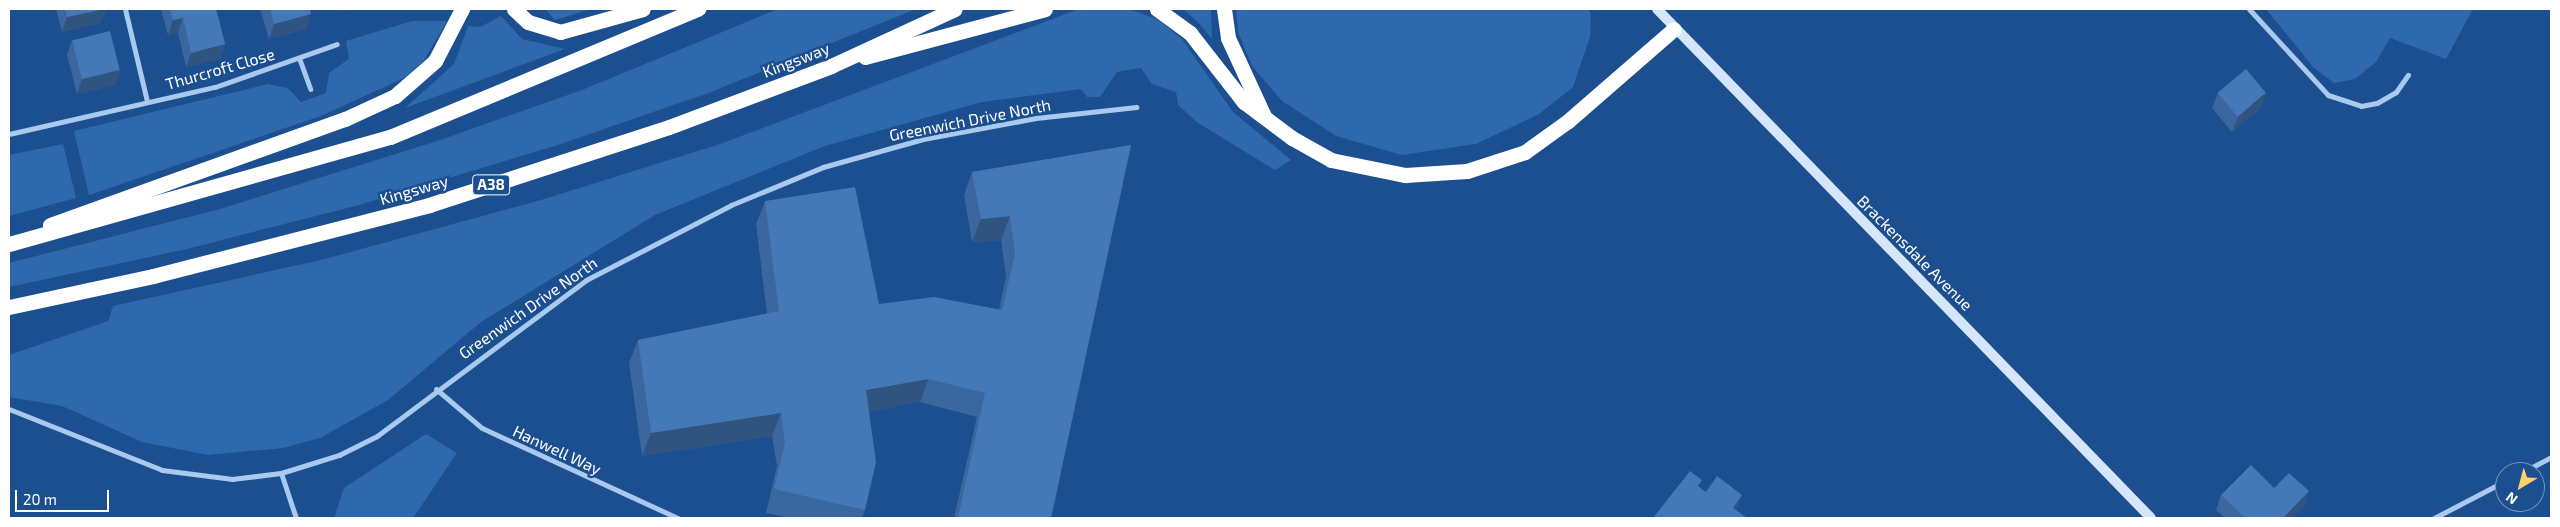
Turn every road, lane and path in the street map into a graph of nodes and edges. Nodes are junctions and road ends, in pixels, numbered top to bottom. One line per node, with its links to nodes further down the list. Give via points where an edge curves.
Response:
1 (125, 9): 18 (street, Thurcroft Close)
2 (462, 9): 22 (highway, via 436,61 395,96 346,119)
3 (514, 9): 4 (highway, via 528,22 560,32)
4 (643, 9)
5 (698, 9): 22 (highway, via 390,137)
6 (955, 9): 15 (highway, Kingsway / A38)
7 (1045, 9): 15 (highway)
8 (1157, 9): 20 (highway, via 1190,33 1229,86)
9 (1224, 9): 20 (highway, via 1228,38)
10 (1656, 9): 12 (street, Brackensdale Avenue)
11 (2249, 9): 16 (street, via 2328,95 2362,106 2377,103 2396,92)
12 (1674, 29): 20 (highway, via 1546,138 1498,163 1467,171 1405,175 1364,170 1310,150); 30 (street, Brackensdale Avenue)
13 (337, 44): 14 (street, Thurcroft Close)
14 (299, 58): 17 (street, Thurcroft Close); 18 (street, Thurcroft Close, via 215,86)
15 (831, 66): 23 (highway, Kingsway / A38, via 669,127 429,205 153,276)
16 (2408, 76)
17 (310, 89)
18 (147, 101): 21 (street, Thurcroft Close)
19 (1136, 108): 24 (street, Greenwich Drive North, via 1036,118 922,139 823,167 730,205 586,280)
20 (1264, 116)
21 (9, 134)
22 (9, 243)
23 (9, 307)
24 (436, 389): 26 (street, Greenwich Drive North, via 360,445); 29 (street, Hanwell Way, via 482,428)
25 (9, 410): 26 (street, Greenwich Drive North, via 162,470 232,478)
26 (281, 473): 28 (street)
27 (2495, 486): 31 (street)
28 (296, 518)
29 (678, 518)
30 (2151, 518)
31 (2434, 518)

